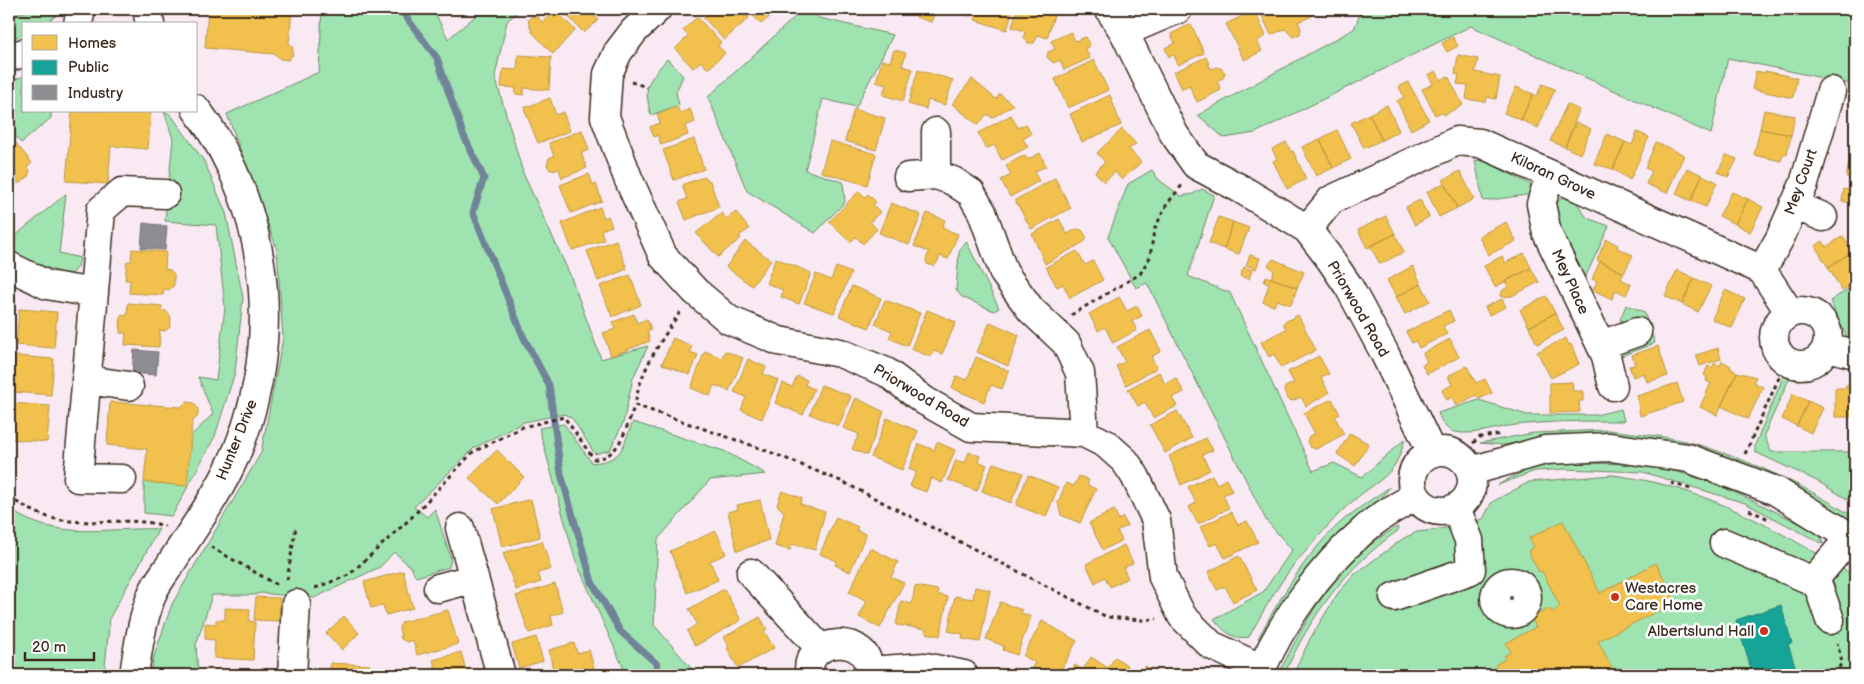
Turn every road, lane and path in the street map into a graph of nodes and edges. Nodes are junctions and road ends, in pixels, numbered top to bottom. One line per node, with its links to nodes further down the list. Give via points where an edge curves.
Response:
1 (81, 9): 8 (street)
2 (147, 9): 9 (street)
3 (657, 9): 26 (street, Priorwood Road, via 618,52 608,74 606,117 628,178 663,256)
4 (799, 9): 7 (path)
5 (1109, 9): 10 (street, Priorwood Road)
6 (1178, 9): 10 (street)
7 (804, 15)
8 (78, 22)
9 (150, 22)
10 (1124, 32): 16 (street, Priorwood Road, via 1174,134)
11 (22, 54): 12 (street)
12 (9, 57)
13 (1831, 91): 21 (street, Mey Court, via 1804,184)
14 (198, 112): 53 (street, Hunter Drive, via 242,188 260,254 264,325 262,366 251,413 228,472)
15 (936, 132): 17 (street)
16 (1196, 165): 23 (street, Priorwood Road); 29 (path, via 1154,230 1150,257 1140,274)
17 (936, 175): 19 (street); 29 (street, via 971,193 982,212 1004,273 1030,310)
18 (1550, 175): 23 (street, Kiloran Grove, via 1480,143 1457,141 1331,200); 25 (street, Kiloran Grove); 31 (street, Mey Place, via 1541,204 1547,233)
19 (908, 177)
20 (165, 194): 27 (street, via 122,192 101,210)
21 (1794, 205): 22 (street); 25 (street, Mey Court)
22 (1823, 217)
23 (1307, 230): 40 (street, Priorwood Road, via 1349,287)
24 (9, 266): 27 (street, via 47,285)
25 (1762, 270): 28 (street)
26 (694, 291): 38 (path, via 658,345 637,386); 39 (street, Priorwood Road, via 738,324 779,341 840,353 886,372 925,401 971,427)
27 (94, 292): 35 (street)
28 (1790, 313): 32 (street, via 1808,311 1823,321); 34 (street, via 1776,325 1774,334 1777,351)
29 (1050, 328): 39 (street, via 1066,343 1080,373)
30 (1637, 332): 31 (street)
31 (1601, 345): 37 (street, Mey Place)
32 (1827, 347): 33 (street); 34 (street, via 1816,361 1808,364)
33 (1855, 354)
34 (1788, 361): 41 (path)
35 (86, 380): 36 (street); 43 (street, via 78,478)
36 (129, 386)
37 (1613, 386)
38 (635, 405): 62 (path, via 620,442 604,458 594,458 564,417 523,427 473,452 412,517 349,575); 64 (path, via 765,450 843,482 1107,617 1141,620)
39 (1084, 433): 64 (street, Priorwood Road, via 1106,444 1125,461 1135,476 1156,520 1163,576)
40 (1432, 453): 42 (street, via 1450,452 1459,456); 46 (street, via 1419,462 1413,476)
41 (1744, 457)
42 (1471, 471): 48 (street, via 1468,496); 54 (street, via 1545,450 1610,447 1688,458 1776,491)
43 (122, 479)
44 (1667, 482): 45 (path)
45 (1700, 491)
46 (1416, 496): 48 (street, via 1429,508 1438,511); 67 (street, via 1364,529 1319,577 1288,621)
47 (9, 498): 53 (path, via 48,517 151,522)
48 (1456, 508): 56 (street, via 1469,540)
49 (1743, 508): 50 (path)
50 (1780, 524)
51 (296, 526): 53 (path, via 286,587 275,586)
52 (460, 528): 58 (street)
53 (189, 533): 69 (street, Hunter Drive, via 153,593 139,634)
54 (1853, 538): 59 (street)
55 (1724, 543): 59 (street)
56 (1471, 570): 61 (street, via 1484,585); 63 (street)
57 (751, 573): 66 (street)
58 (472, 579): 60 (street); 71 (street)
59 (1813, 581): 65 (street, via 1819,588)
60 (438, 588)
61 (1497, 591)
62 (304, 596): 70 (street)
63 (1394, 597)
64 (1182, 616): 67 (street, Priorwood Road, via 1211,645)
65 (1830, 620): 74 (path, via 1842,662)
66 (821, 649): 68 (street, via 841,643 856,648 863,655); 72 (street, via 811,661)
67 (1261, 672)
68 (869, 673): 73 (street, via 925,667)
69 (134, 675)
70 (292, 675)
71 (501, 675)
72 (810, 675)
73 (964, 675)
74 (1835, 675)

